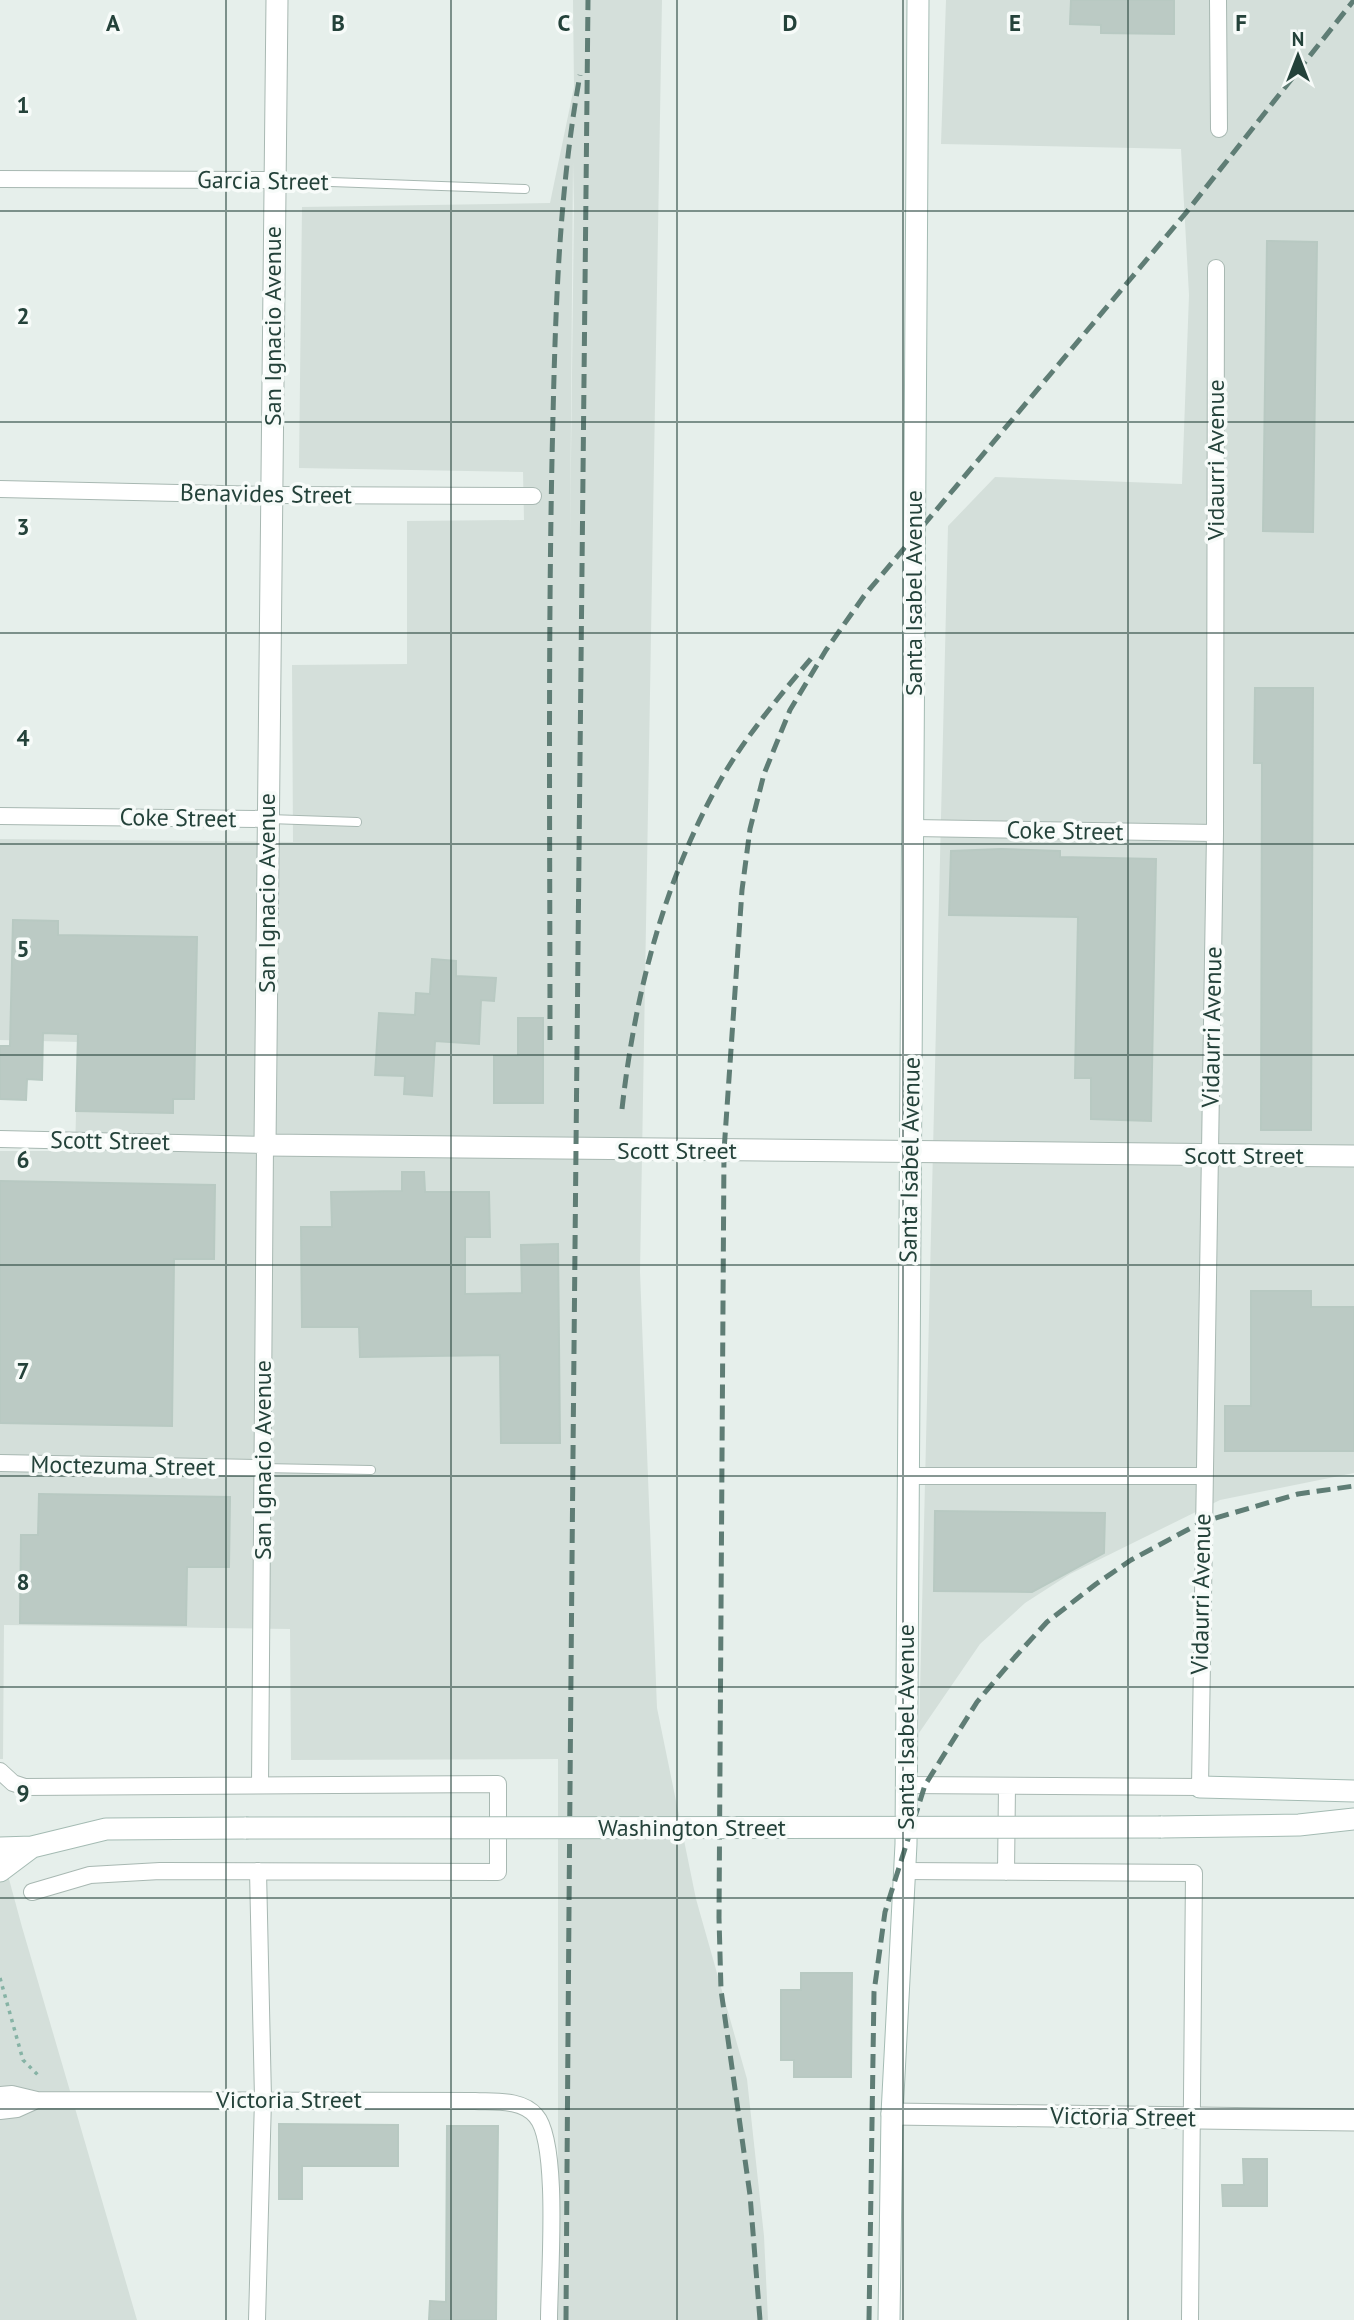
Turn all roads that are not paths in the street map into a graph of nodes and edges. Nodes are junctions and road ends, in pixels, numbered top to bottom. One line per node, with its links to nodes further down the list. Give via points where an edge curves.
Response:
1 (277, 0): 6 (main road, San Ignacio Avenue)
2 (918, 0): 15 (main road, Santa Isabel Avenue)
3 (1218, 0): 4 (street)
4 (1219, 129)
5 (0, 178): 6 (street, Garcia Street)
6 (274, 180): 7 (lane, Garcia Street); 10 (main road, San Ignacio Avenue)
7 (525, 189)
8 (1216, 268): 16 (street, Vidaurri Avenue)
9 (0, 489): 10 (street, Benavides Street)
10 (272, 495): 11 (street, Benavides Street); 13 (main road, San Ignacio Avenue)
11 (533, 496)
12 (0, 816): 13 (street, Coke Street)
13 (267, 819): 14 (lane, Coke Street); 18 (main road, San Ignacio Avenue)
14 (357, 822)
15 (915, 828): 16 (street, Coke Street); 19 (main road, Santa Isabel Avenue)
16 (1215, 833): 20 (street, Vidaurri Avenue)
17 (0, 1139): 18 (street, Scott Street)
18 (265, 1145): 19 (main road, Scott Street); 23 (street, San Ignacio Avenue)
19 (909, 1153): 20 (main road, Scott Street); 25 (main road, Santa Isabel Avenue)
20 (1210, 1156): 21 (main road, Scott Street); 26 (street, Vidaurri Avenue)
21 (1354, 1156)
22 (0, 1463): 23 (street, Moctezuma Street)
23 (262, 1468): 24 (lane, Moctezuma Street); 28 (street, San Ignacio Avenue)
24 (371, 1470)
25 (908, 1476): 26 (street); 29 (main road, Santa Isabel Avenue)
26 (1202, 1476): 31 (street, Vidaurri Avenue)
27 (0, 1771): 28 (street, via 25,1787)
28 (260, 1785): 37 (street, via 498,1784 498,1872)
29 (905, 1785): 30 (street); 38 (main road, Santa Isabel Avenue)
30 (1007, 1786): 31 (street); 39 (street)
31 (1200, 1787): 32 (main road)
32 (1354, 1791)
33 (1354, 1819): 34 (main road, Washington Street, bridge, via 1299,1825 1161,1827 106,1829)
34 (32, 1847): 35 (main road); 36 (main road)
35 (0, 1848)
36 (0, 1871)
37 (258, 1871): 40 (street, via 90,1875); 42 (street)
38 (904, 1871): 39 (street); 45 (main road, Santa Isabel Avenue)
39 (1006, 1872): 46 (street, via 1194,1873)
40 (32, 1892)
41 (0, 2095): 43 (street, Victoria Street)
42 (263, 2099): 43 (street, Victoria Street); 48 (street); 49 (street, Victoria Street, via 475,2101 519,2104 537,2116 550,2154)
43 (37, 2100): 44 (street, Victoria Street)
44 (0, 2111)
45 (892, 2114): 46 (main road, Victoria Street); 50 (main road, Santa Isabel Avenue)
46 (1191, 2117): 47 (main road, Victoria Street); 51 (street)
47 (1354, 2120)
48 (257, 2320)
49 (549, 2320)
50 (889, 2320)
51 (1190, 2320)

